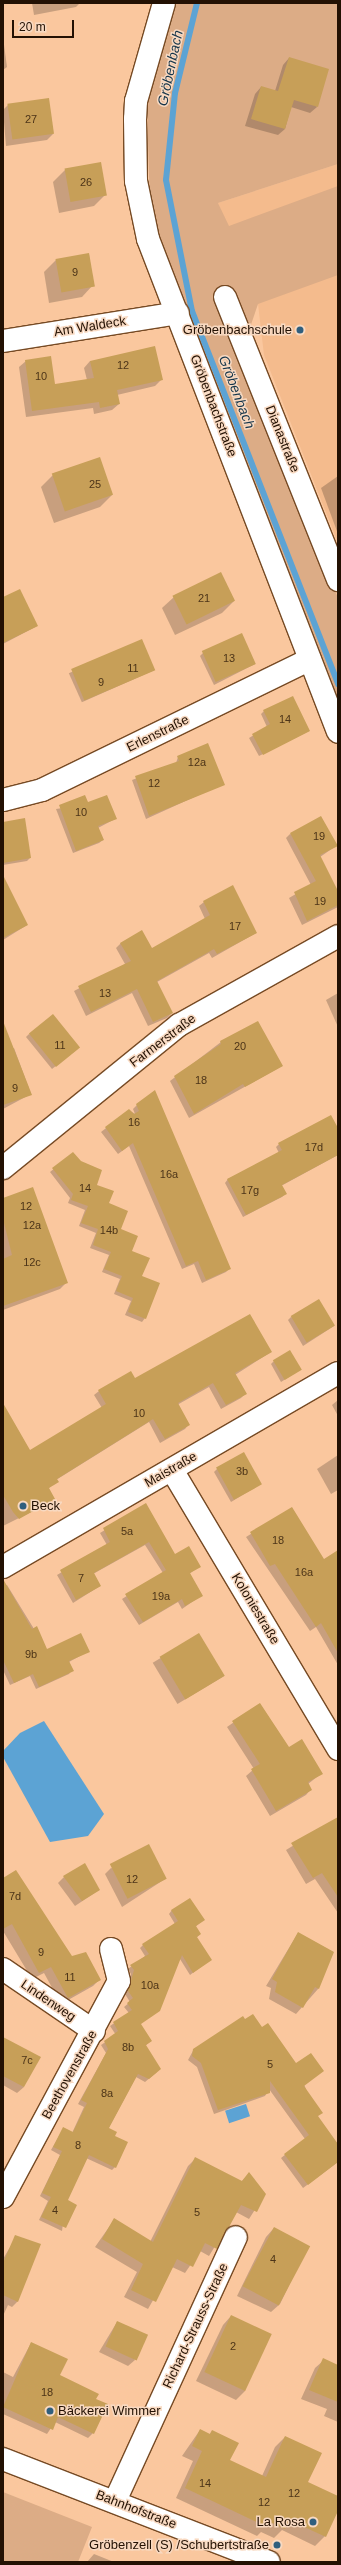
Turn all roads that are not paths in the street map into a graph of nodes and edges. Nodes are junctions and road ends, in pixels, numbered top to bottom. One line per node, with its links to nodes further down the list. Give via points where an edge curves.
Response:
1 (164, 3): 3 (street, Gröbenbachstraße, via 136,101 136,181 148,239)
2 (226, 297): 5 (street, Dianastraße)
3 (178, 312): 4 (street, Am Waldeck); 6 (street, Gröbenbachstraße)
4 (3, 341)
5 (338, 580)
6 (310, 659): 7 (street, Gröbenbachstraße); 8 (street, Erlenstraße, via 42,790)
7 (338, 732)
8 (3, 800)
9 (338, 936): 10 (street, Farmerstraße, via 179,1025)
10 (3, 1168)
11 (338, 1373): 12 (street, Maistraße)
12 (172, 1470): 13 (street, Maistraße); 14 (street, Koloniestraße)
13 (3, 1567)
14 (338, 1749)
15 (110, 1949): 17 (street, Beethovenstraße, via 119,1981)
16 (3, 1969): 17 (street, Lindenweg)
17 (94, 2031): 18 (street, Beethovenstraße)
18 (3, 2197)
19 (236, 2237): 21 (street, Richard-Strauss-Straße)
20 (3, 2459): 21 (street, Bahnhofstraße)
21 (115, 2501): 22 (street, Bahnhofstraße)
22 (269, 2562)

